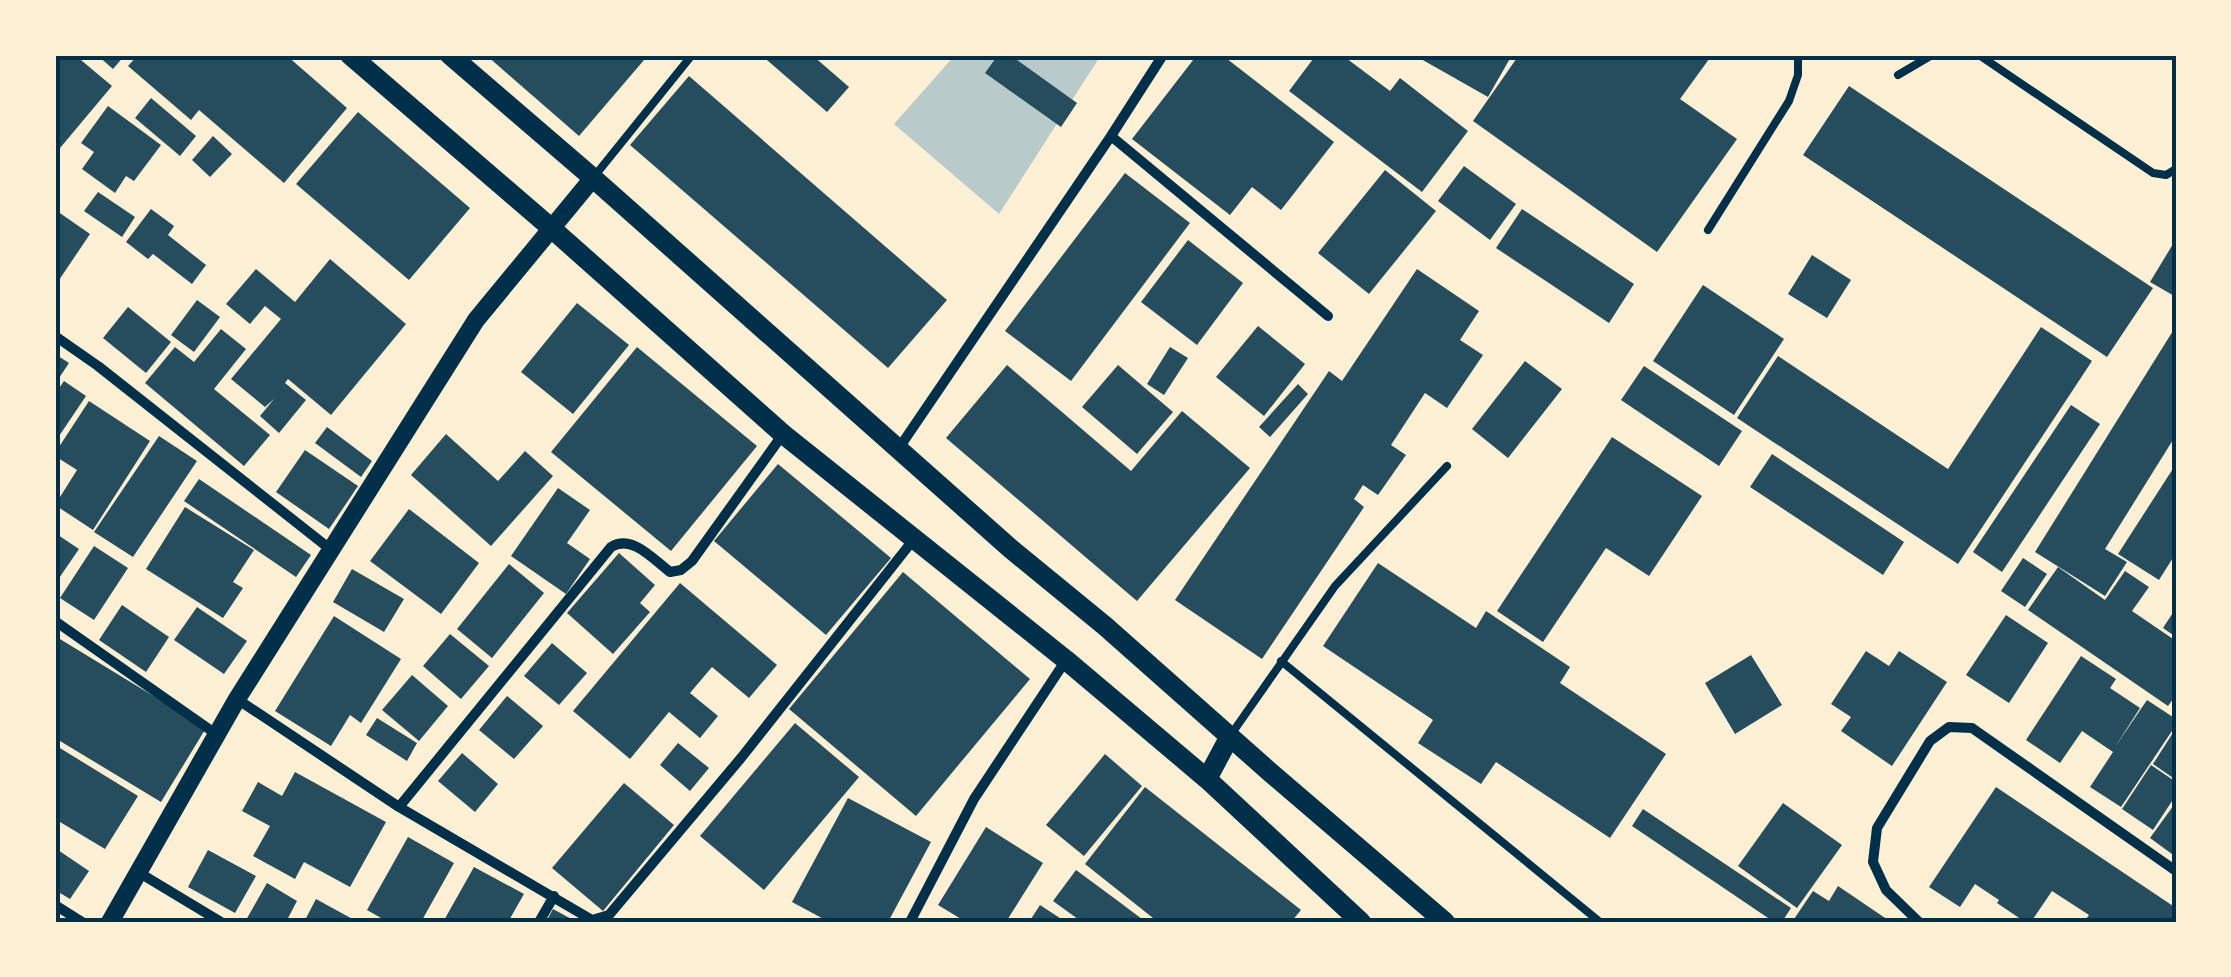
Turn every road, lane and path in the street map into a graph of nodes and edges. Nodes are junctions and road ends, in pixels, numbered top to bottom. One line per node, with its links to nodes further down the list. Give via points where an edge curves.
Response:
1 (350, 55): 12 (main road)
2 (450, 55): 11 (main road)
3 (692, 55): 11 (lane)
4 (1163, 55): 9 (street)
5 (1798, 55): 13 (lane, via 1789,101)
6 (1932, 55): 8 (lane)
7 (1979, 55): 10 (lane, via 2152,173)
8 (1898, 75)
9 (1111, 136): 14 (street); 17 (street)
10 (2176, 169)
11 (593, 178): 12 (street); 17 (main road)
12 (550, 227): 16 (main road); 20 (street, via 476,320)
13 (1708, 230)
14 (1328, 316)
15 (55, 336): 20 (street)
16 (782, 434): 19 (main road); 28 (street, via 680,570 670,572 634,544 611,547)
17 (898, 449): 26 (main road)
18 (1448, 466): 23 (lane, via 1335,586)
19 (914, 539): 22 (main road); 31 (street, via 609,915 592,920)
20 (330, 548): 24 (street)
21 (55, 621): 25 (street)
22 (1066, 660): 27 (main road); 37 (street, via 974,798)
23 (1281, 661): 26 (lane); 40 (lane)
24 (237, 699): 25 (street); 28 (street)
25 (216, 734): 30 (street)
26 (1230, 736): 27 (main road); 39 (main road)
27 (1207, 779): 38 (main road)
28 (399, 807): 31 (street)
29 (2176, 871): 41 (street, via 1972,728 1949,727 1930,741 1877,828 1873,862 1886,890)
30 (138, 872): 34 (street); 35 (street)
31 (554, 896): 36 (street)
32 (55, 905): 33 (street)
33 (82, 922)
34 (110, 922)
35 (221, 922)
36 (539, 922)
37 (910, 922)
38 (1361, 922)
39 (1446, 922)
40 (1600, 922)
41 (1919, 922)

